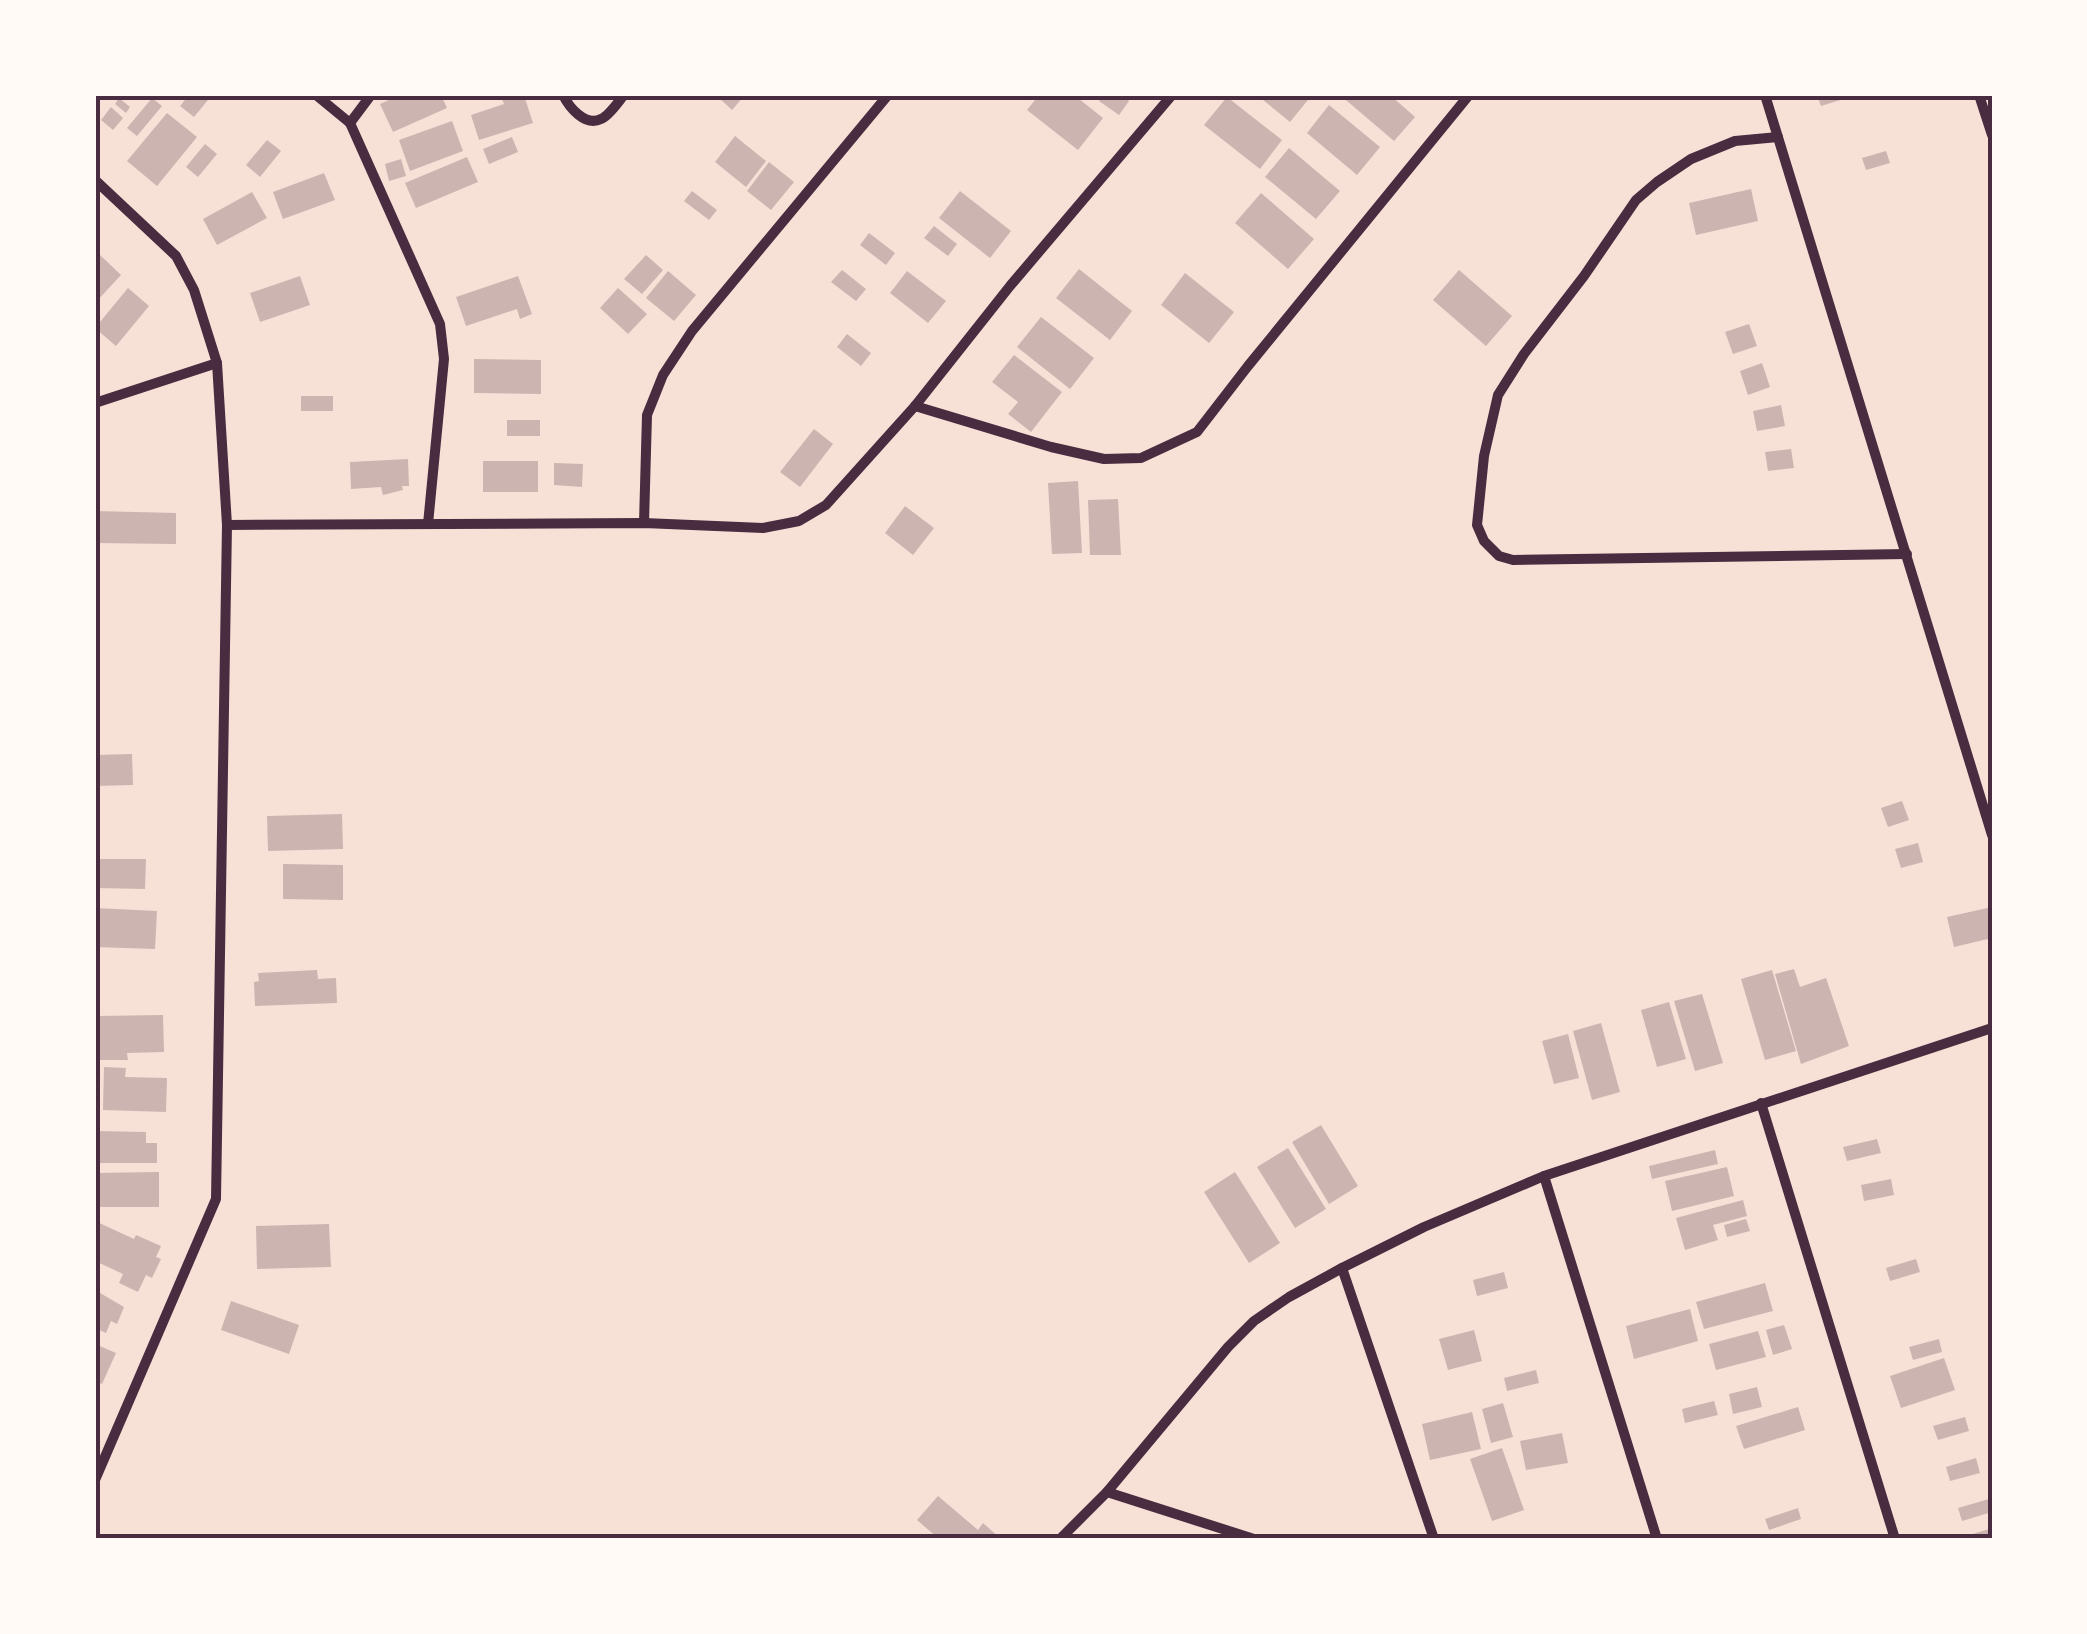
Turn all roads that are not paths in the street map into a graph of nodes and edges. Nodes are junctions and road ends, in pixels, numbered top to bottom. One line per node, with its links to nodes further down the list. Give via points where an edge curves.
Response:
1 (316, 95): 10 (street)
2 (371, 95): 10 (street)
3 (563, 95): 4 (street, via 580,117 597,121)
4 (624, 95)
5 (888, 95): 17 (street, via 692,330 663,375 647,416)
6 (1172, 95): 16 (street)
7 (1468, 95): 16 (street, via 1197,432 1141,458 1104,459)
8 (1765, 95): 12 (street)
9 (1979, 95): 11 (street)
10 (350, 123): 18 (street, via 440,324 444,359)
11 (1992, 135)
12 (1778, 136): 20 (street); 20 (street, via 1734,141 1691,159 1636,200 1498,395 1477,525 1499,556 1513,560)
13 (95, 180): 14 (street, via 176,256)
14 (217, 363): 15 (street); 19 (street)
15 (95, 403)
16 (916, 406): 17 (street, via 826,505 800,521 764,528)
17 (644, 523): 18 (street)
18 (428, 524): 19 (street)
19 (227, 525): 27 (street, via 216,1198)
20 (1907, 554): 21 (street)
21 (1988, 809): 22 (street)
22 (1992, 836)
23 (1992, 1028): 24 (street)
24 (1761, 1103): 25 (street); 33 (street)
25 (1544, 1176): 26 (street); 32 (street)
26 (1342, 1268): 28 (street, via 1254,1321); 31 (street)
27 (95, 1480)
28 (1107, 1492): 29 (street); 30 (street)
29 (1060, 1539)
30 (1254, 1539)
31 (1434, 1539)
32 (1657, 1539)
33 (1895, 1539)

